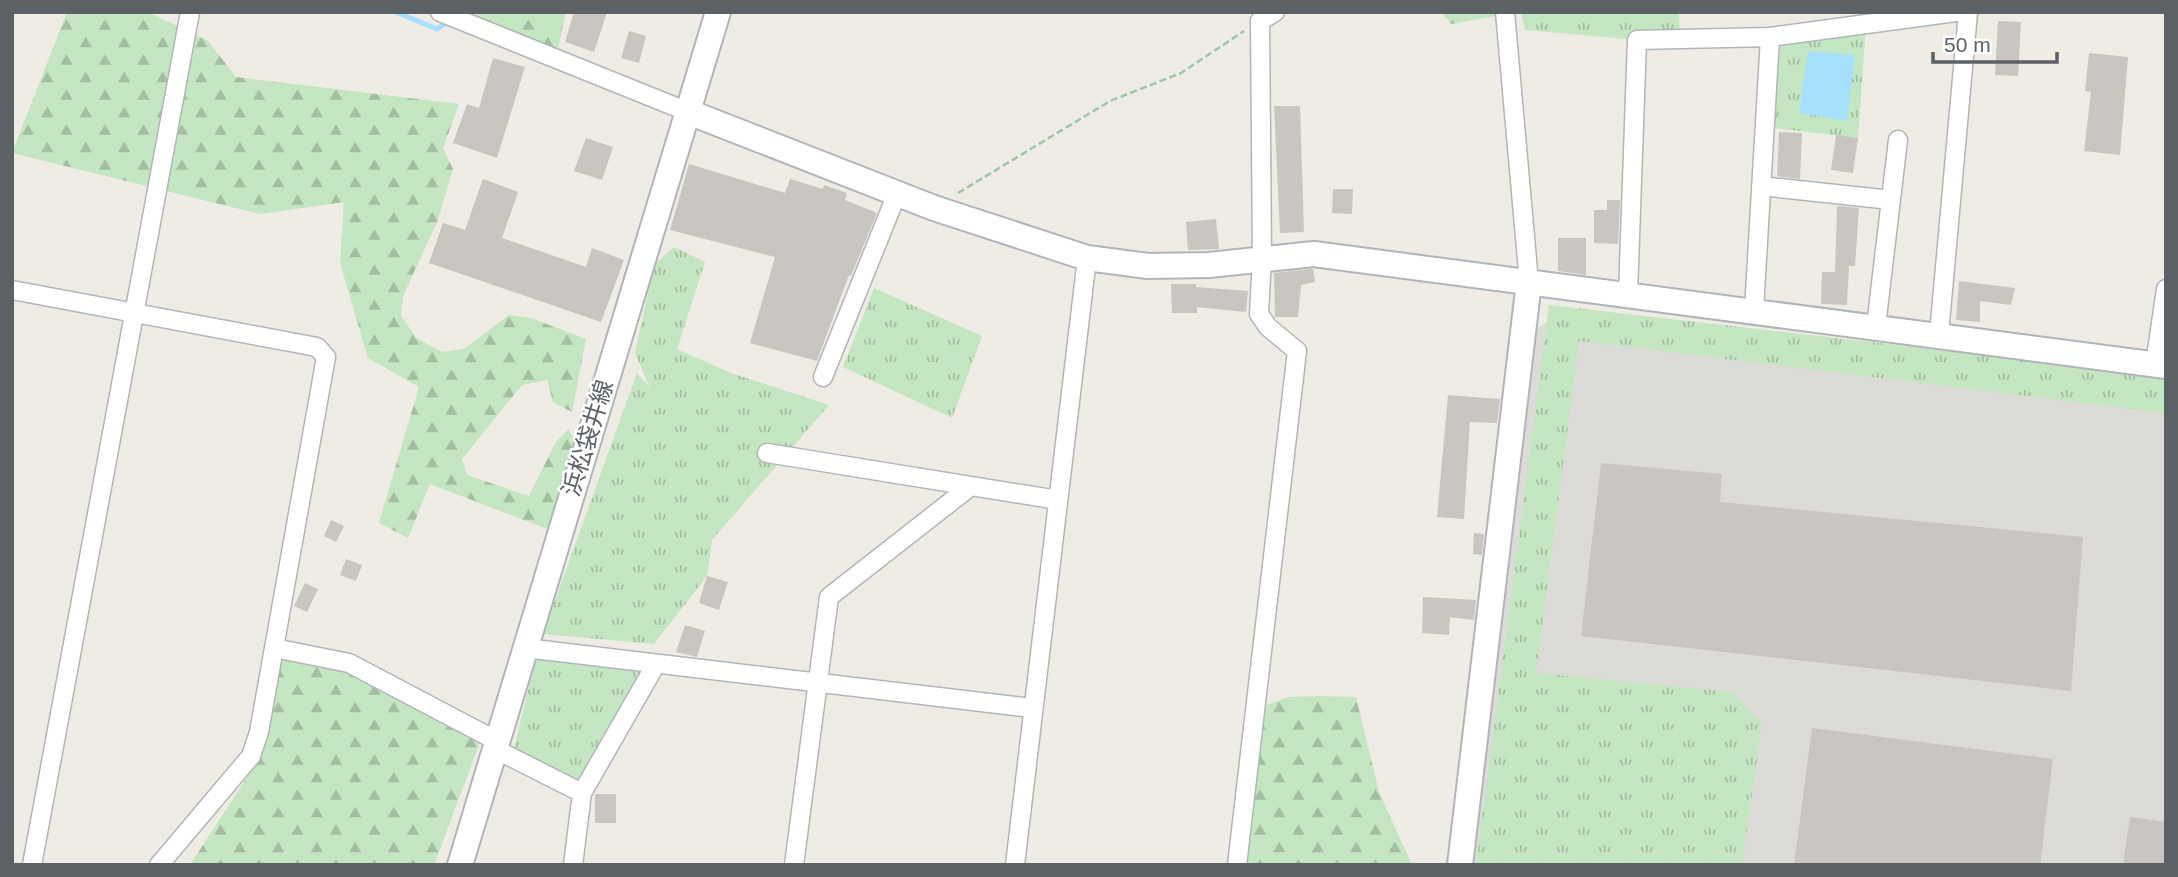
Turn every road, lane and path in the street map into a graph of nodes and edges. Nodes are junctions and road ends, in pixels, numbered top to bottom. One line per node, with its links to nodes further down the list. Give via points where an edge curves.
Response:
1 (190, 12): 22 (street)
2 (718, 12): 9 (street, 浜松袋井線)
3 (1505, 12): 17 (street)
4 (1956, 12): 8 (street)
5 (1968, 12): 24 (street)
6 (442, 13): 9 (street)
7 (1268, 17): 14 (path, via 1181,73 1110,101); 16 (street)
8 (1770, 37): 11 (street); 20 (street, via 1637,40)
9 (686, 111): 12 (street); 31 (street, 浜松袋井線)
10 (1898, 139): 13 (street)
11 (1761, 186): 13 (street); 21 (street)
12 (898, 191): 14 (street); 26 (street)
13 (1891, 200): 23 (street)
14 (934, 208): 15 (street)
15 (1087, 258): 16 (street, via 1148,267); 29 (street)
16 (1262, 258): 17 (street, via 1314,254); 43 (street, via 1259,314 1297,351)
17 (1529, 282): 20 (street); 44 (street)
18 (2166, 289): 25 (street)
19 (12, 290): 22 (street)
20 (1628, 294): 21 (street)
21 (1754, 310): 23 (street)
22 (134, 313): 30 (street, via 317,347 326,357); 37 (street)
23 (1876, 326): 24 (street)
24 (1939, 334): 25 (street)
25 (2161, 365)
26 (823, 377)
27 (767, 453): 28 (street)
28 (971, 486): 29 (street); 33 (street, via 828,597)
29 (1058, 500): 34 (street)
30 (274, 648): 35 (street, via 349,663); 38 (street, via 251,756)
31 (525, 648): 32 (street); 35 (street, 浜松袋井線)
32 (656, 664): 33 (street); 36 (street)
33 (818, 683): 34 (street); 41 (street)
34 (1032, 708): 42 (street)
35 (496, 745): 36 (street); 39 (street, 浜松袋井線)
36 (582, 793): 40 (street)
37 (32, 865)
38 (159, 865)
39 (460, 865)
40 (573, 865)
41 (794, 865)
42 (1015, 865)
43 (1237, 865)
44 (1460, 865)

